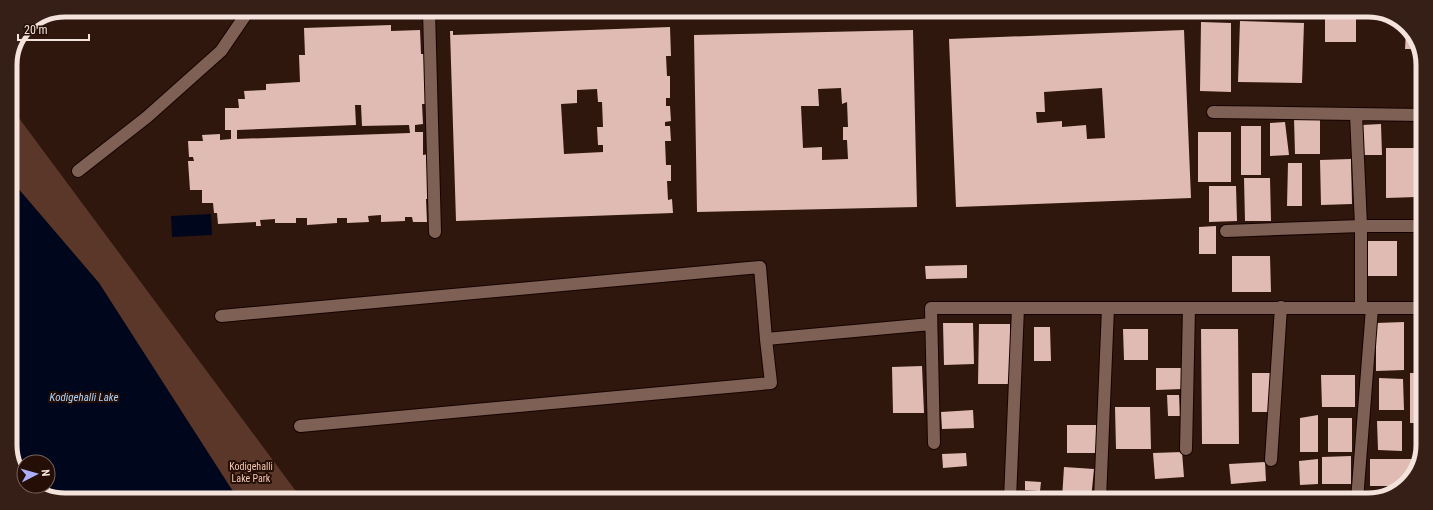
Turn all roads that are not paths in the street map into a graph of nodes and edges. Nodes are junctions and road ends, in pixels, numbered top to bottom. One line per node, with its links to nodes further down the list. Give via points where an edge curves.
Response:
1 (244, 17): 6 (street, via 221,51 147,117)
2 (429, 17): 10 (street)
3 (1213, 112): 4 (street)
4 (1356, 114): 5 (street); 7 (street)
5 (1416, 115)
6 (78, 171)
7 (1361, 226): 8 (street); 9 (street); 15 (street)
8 (1416, 226)
9 (1226, 231)
10 (435, 232)
11 (1281, 307): 14 (street); 15 (street); 23 (street)
12 (1018, 308): 13 (street); 18 (street, via 931,308); 24 (street)
13 (1108, 308): 14 (street); 25 (street)
14 (1189, 308): 22 (street)
15 (1367, 308): 16 (street); 26 (street)
16 (1416, 308)
17 (221, 316): 19 (street, via 760,267)
18 (931, 324): 19 (street); 21 (street)
19 (766, 339): 20 (street, via 770,383)
20 (300, 426)
21 (934, 443)
22 (1186, 449)
23 (1271, 460)
24 (1010, 493)
25 (1100, 493)
26 (1357, 493)

